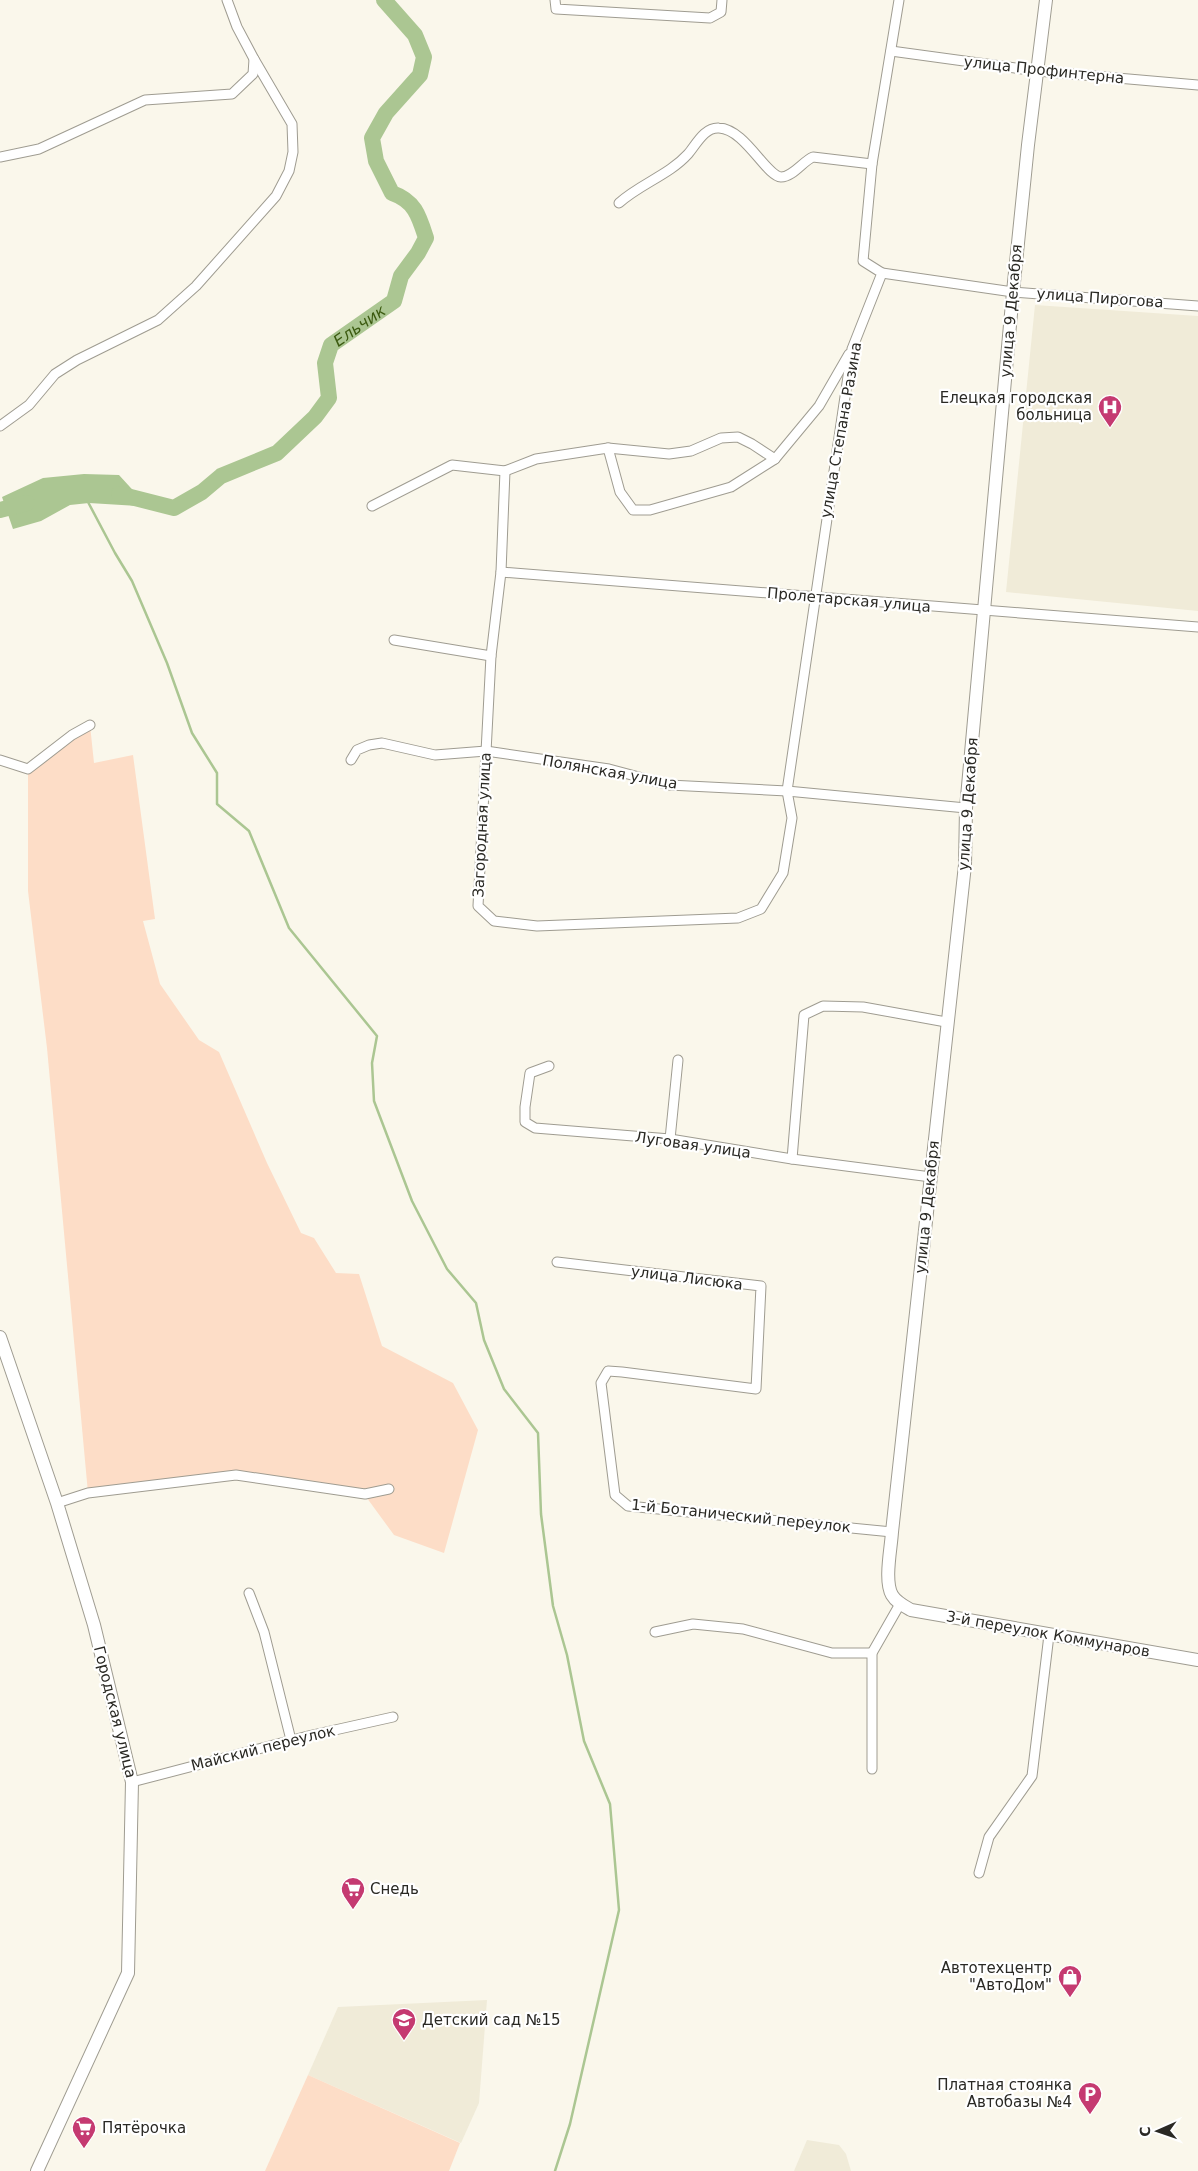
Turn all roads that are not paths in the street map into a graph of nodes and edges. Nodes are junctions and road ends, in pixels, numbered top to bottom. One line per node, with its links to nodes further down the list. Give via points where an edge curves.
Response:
1 (227, 0): 7 (street)
2 (722, 0): 5 (street, via 721,12 710,18)
3 (899, 0): 6 (street)
4 (1046, 0): 8 (street, улица 9 Декабря)
5 (556, 4)
6 (891, 51): 8 (street, улица Профинтерна); 11 (street)
7 (254, 60): 10 (street, via 253,74 232,94 145,100 39,150); 17 (street, via 292,124 293,152 289,171 276,196 196,286 158,320 54,374 29,406)
8 (1037, 71): 9 (street, улица Профинтерна); 14 (street, улица 9 Декабря)
9 (1198, 85)
10 (0, 157)
11 (872, 164): 12 (street, via 813,157 791,174 781,177 773,173 739,137 720,128 711,129 687,155); 13 (street, via 863,261)
12 (619, 203)
13 (882, 273): 14 (street, улица Пирогова); 16 (street, улица Степана Разина)
14 (1013, 292): 15 (street, улица Пирогова); 24 (street, улица 9 Декабря)
15 (1198, 306)
16 (852, 349): 19 (street, via 818,406); 23 (street, улица Степана Разина)
17 (0, 426)
18 (608, 448): 19 (street, via 669,454 691,450 721,438 738,437); 19 (street, via 620,492 633,510 650,510 731,487); 20 (street, via 536,459)
19 (774, 459)
20 (505, 472): 21 (street, via 452,465); 22 (street, Загородная улица)
21 (372, 506)
22 (501, 572): 23 (street, Пролетарская улица); 27 (street, Загородная улица)
23 (815, 596): 24 (street, Пролетарская улица); 32 (street, улица Степана Разина)
24 (984, 611): 25 (street, Пролетарская улица); 33 (street, улица 9 Декабря)
25 (1198, 627)
26 (394, 640): 27 (street)
27 (491, 656): 29 (street, Загородная улица)
28 (90, 725): 30 (street, via 28,769)
29 (486, 751): 31 (street, Полянская улица, via 435,755 382,743 357,750); 32 (street, Полянская улица, via 609,770 669,785); 34 (street, Загородная улица, via 478,906 494,922 537,926 738,918 761,909)
30 (0, 760)
31 (351, 760)
32 (787, 791): 33 (street, Полянская улица); 34 (street, улица Степана Разина, via 792,818)
33 (966, 808): 35 (street, улица 9 Декабря, via 964,865)
34 (783, 873)
35 (946, 1022): 39 (street, via 863,1007 823,1006 804,1015); 40 (street, улица 9 Декабря)
36 (678, 1060): 38 (street)
37 (549, 1066): 38 (street, Луговая улица, via 530,1073 524,1107 526,1122 534,1128)
38 (670, 1139): 39 (street, Луговая улица)
39 (792, 1159): 40 (street, Луговая улица)
40 (931, 1176): 46 (street, улица 9 Декабря)
41 (557, 1262): 43 (street, улица Лисюка, via 761,1286 756,1389 608,1371)
42 (0, 1337): 45 (street, Городская улица)
43 (600, 1383): 46 (street, 1-й Ботанический переулок, via 615,1496 628,1506)
44 (389, 1489): 45 (street, via 364,1494 236,1475 88,1494)
45 (57, 1503): 56 (street, Городская улица, via 94,1625)
46 (892, 1532): 48 (street, улица 9 Декабря, via 888,1584 892,1596)
47 (249, 1594): 54 (street, via 264,1632)
48 (900, 1604): 50 (street, 3-й переулок Коммунаров, via 911,1610); 51 (street)
49 (655, 1632): 51 (street, via 693,1624 743,1629 832,1653)
50 (1049, 1635): 52 (street, 3-й переулок Коммунаров); 57 (street, via 1032,1776 989,1837)
51 (872, 1653): 55 (street)
52 (1198, 1660)
53 (393, 1718): 54 (street, Майский переулок)
54 (290, 1740): 56 (street, Майский переулок)
55 (872, 1769)
56 (132, 1782): 58 (street, Городская улица, via 128,1973)
57 (979, 1873)
58 (36, 2171)

